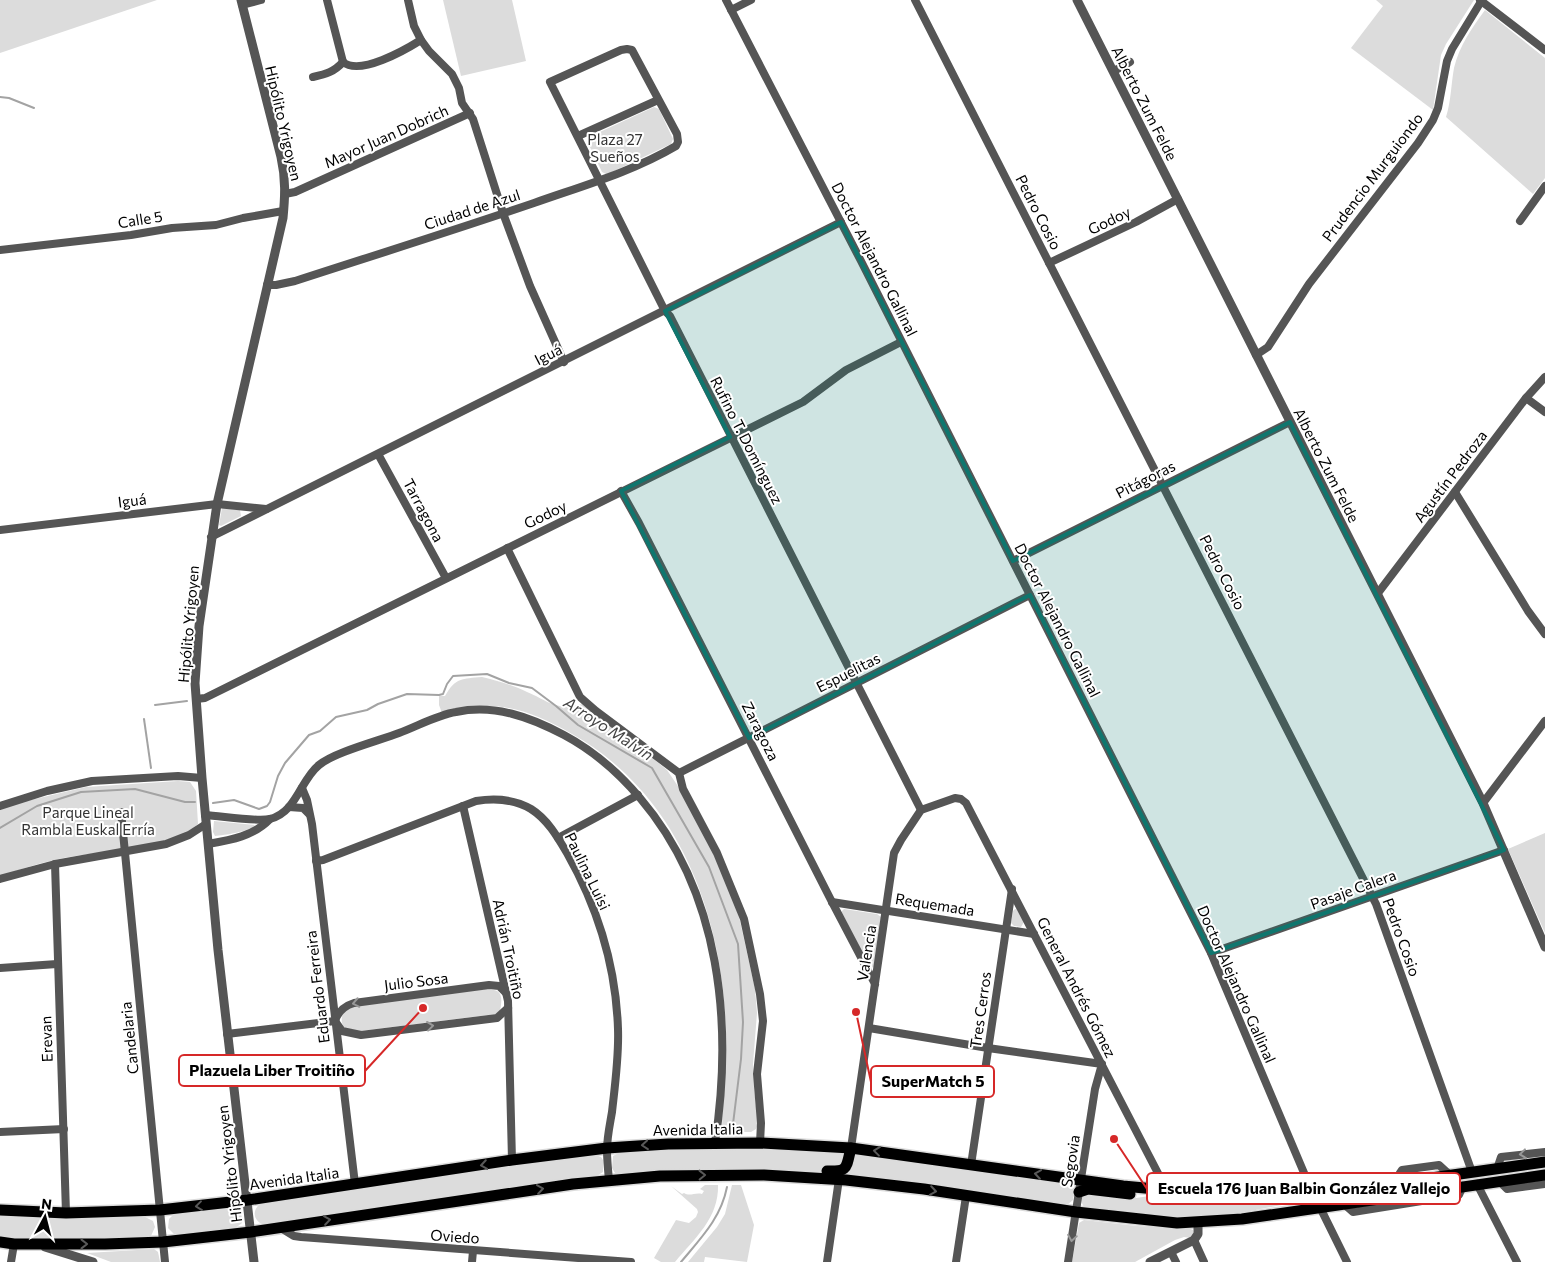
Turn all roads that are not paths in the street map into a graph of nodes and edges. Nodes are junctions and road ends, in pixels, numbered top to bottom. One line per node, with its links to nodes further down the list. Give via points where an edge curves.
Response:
1 (261, 0): 9 (street)
2 (326, 0): 13 (street)
3 (408, 0): 11 (street, via 414,26)
4 (726, 0): 10 (street, Doctor Alejandro Gallinal)
5 (751, 0): 10 (street)
6 (915, 0): 29 (street, Pedro Cosio)
7 (1481, 0): 12 (street); 33 (street, Prudencio Murguiondo, via 1447,61 1433,120 1309,284 1268,347)
8 (1080, 1): 15 (street, Alberto Zum Felde)
9 (242, 2): 22 (street, Hipólito Yrigoyen, via 282,164)
10 (731, 10): 27 (street, Doctor Alejandro Gallinal)
11 (422, 40): 13 (street, via 368,64 352,67); 18 (street, via 428,51 452,74 462,103)
12 (1545, 50)
13 (343, 62): 16 (street, via 335,70)
14 (1130, 62): 15 (street)
15 (1114, 71): 23 (street, Alberto Zum Felde)
16 (313, 78)
17 (658, 100): 19 (street); 19 (street, Rufino T. Domínguez, via 635,54 627,49 550,82); 20 (street, Ciudad de Azul, via 677,134 676,146)
18 (470, 113): 22 (street, Mayor Juan Dobrich); 25 (street)
19 (578, 136): 20 (street, Rufino T. Domínguez)
20 (599, 180): 25 (street, Ciudad de Azul); 31 (street, Rufino T. Domínguez)
21 (1545, 186): 26 (street)
22 (285, 194): 24 (street, Hipólito Yrigoyen)
23 (1178, 199): 29 (street, Godoy); 33 (street, Alberto Zum Felde)
24 (284, 211): 28 (street, Calle 5, via 216,225); 30 (street, Hipólito Yrigoyen)
25 (502, 214): 30 (street, Ciudad de Azul, via 295,281); 34 (street)
26 (1520, 221)
27 (841, 222): 31 (street, Iguá); 32 (street, Doctor Alejandro Gallinal)
28 (0, 250)
29 (1049, 263): 41 (street, Pedro Cosio)
30 (267, 285): 44 (street, Hipólito Yrigoyen)
31 (665, 311): 34 (street, Iguá); 39 (street, Rufino T. Domínguez)
32 (901, 342): 39 (street, Godoy, via 846,370 804,402); 51 (street, Doctor Alejandro Gallinal)
33 (1256, 355): 38 (street, Alberto Zum Felde)
34 (564, 362): 40 (street, Iguá)
35 (1545, 377): 36 (street, Agustín Pedroza)
36 (1526, 398): 37 (street); 43 (street, Agustín Pedroza)
37 (1545, 412)
38 (1290, 422): 41 (street, Pitágoras); 53 (street, Alberto Zum Felde)
39 (730, 437): 42 (street, Godoy); 56 (street, Rufino T. Domínguez)
40 (378, 454): 46 (street, Iguá); 52 (street, Tarragona)
41 (1163, 485): 51 (street, Pitágoras); 81 (street, Pedro Cosio)
42 (621, 492): 50 (street, Godoy); 59 (street, Zaragoza)
43 (1454, 492): 53 (street, Agustín Pedroza); 55 (street)
44 (217, 504): 45 (street, Iguá); 48 (street, Iguá); 49 (street, Hipólito Yrigoyen)
45 (242, 506): 46 (street, Iguá); 47 (street)
46 (268, 509): 47 (street, Iguá)
47 (244, 521): 49 (street, Iguá)
48 (0, 530)
49 (211, 536): 57 (street, Hipólito Yrigoyen, via 200,626)
50 (507, 548): 52 (street, Godoy); 60 (street, via 580,697)
51 (1013, 561): 54 (street, Doctor Alejandro Gallinal)
52 (446, 578): 57 (street, Godoy, via 206,698)
53 (1378, 594): 64 (street, Alberto Zum Felde)
54 (1030, 595): 56 (street, Espuelitas); 87 (street, Doctor Alejandro Gallinal)
55 (1545, 634)
56 (856, 683): 59 (street, Espuelitas); 68 (street, Rufino T. Domínguez)
57 (196, 699): 61 (street, Hipólito Yrigoyen)
58 (1545, 721): 64 (street)
59 (749, 738): 60 (street, Espuelitas); 82 (street, Zaragoza)
60 (679, 773): 101 (street, via 732,886 746,928 763,1021 757,1074 762,1123)
61 (202, 778): 65 (street, via 178,776 92,781); 71 (street, Hipólito Yrigoyen)
62 (302, 788): 63 (street, via 319,765 329,760 455,712 493,710 527,717 583,745); 67 (street); 70 (street, Eduardo Ferreira)
63 (638, 796): 73 (street); 100 (street, via 654,814 678,854 710,933 723,1030)
64 (1483, 803): 75 (street, Alberto Zum Felde)
65 (0, 806)
66 (463, 806): 73 (street, Paulina Luisi, via 498,798 518,803 539,815); 77 (street, Paulina Luisi); 91 (street, Adrián Troitiño)
67 (289, 807): 70 (street, via 303,808); 72 (street)
68 (921, 810): 80 (street, General Andrés Gómez, via 955,798 966,803); 83 (street, Valencia, via 894,853)
69 (121, 812): 76 (street, Candelaria)
70 (309, 814): 77 (street, Eduardo Ferreira)
71 (206, 819): 72 (street); 74 (street, Hipólito Yrigoyen); 76 (street, via 182,839)
72 (270, 819): 74 (street, via 252,832)
73 (558, 838): 102 (street, Paulina Luisi, via 592,905 615,988 618,1054)
74 (208, 844): 95 (street, Hipólito Yrigoyen)
75 (1504, 850): 81 (street, Pasaje Calera); 86 (street, Alberto Zum Felde)
76 (125, 852): 78 (street); 130 (street, Candelaria)
77 (316, 861): 93 (street, Eduardo Ferreira)
78 (55, 864): 79 (street); 88 (street, Erevan)
79 (0, 879)
80 (1012, 889): 84 (street, Tres Cerros); 85 (street, General Andrés Gómez)
81 (1372, 897): 87 (street, Pasaje Calera); 109 (street, Pedro Cosio)
82 (832, 902): 83 (street, Requemada); 90 (street, Zaragoza)
83 (886, 910): 84 (street, Requemada); 90 (street, Valencia)
84 (1006, 930): 85 (street, Requemada); 96 (street, Tres Cerros)
85 (1034, 934): 97 (street, General Andrés Gómez)
86 (1545, 946)
87 (1211, 953): 123 (street, Doctor Alejandro Gallinal)
88 (57, 964): 89 (street); 98 (street, Erevan)
89 (0, 968)
90 (875, 984): 94 (street, Valencia)
91 (506, 993): 92 (street, Adrián Troitiño); 93 (street, Julio Sosa, one-way to 93, via 499,986 490,985 354,1003 343,1007)
92 (508, 1008): 93 (street, one-way to 92, via 342,1031 361,1035 498,1018); 105 (street, Adrián Troitiño)
93 (335, 1021): 95 (street); 116 (street, Eduardo Ferreira)
94 (869, 1028): 96 (street); 103 (street, Valencia)
95 (227, 1034): 126 (street, Hipólito Yrigoyen)
96 (988, 1048): 97 (street); 107 (street, Tres Cerros)
97 (1102, 1064): 120 (street, Segovia, via 1095,1088); 122 (street, General Andrés Gómez)
98 (64, 1128): 99 (street); 132 (street, Erevan)
99 (0, 1132)
100 (716, 1143): 101 (main road, Avenida Italia); 102 (main road, Avenida Italia, one-way to 102)
101 (760, 1143): 103 (main road, Avenida Italia)
102 (607, 1148): 105 (main road, Avenida Italia); 113 (street, Paulina Luisi)
103 (851, 1148): 107 (main road, Avenida Italia, one-way to 103); 111 (main road, via 847,1163 840,1172 806,1170)
104 (1545, 1152): 108 (street, one-way to 108, via 1501,1157)
105 (512, 1160): 116 (main road, Avenida Italia, one-way to 116)
106 (1545, 1162): 108 (main road, Avenida Italia)
107 (972, 1165): 120 (main road, Avenida Italia, one-way to 107)
108 (1497, 1169): 109 (main road, Avenida Italia)
109 (1472, 1172): 115 (main road, Avenida Italia)
110 (1545, 1175): 114 (main road)
111 (789, 1176): 112 (main road); 113 (main road, one-way to 111, via 686,1175)
112 (840, 1179): 124 (main road, one-way to 124); 150 (street)
113 (609, 1180): 135 (main road, one-way to 113)
114 (1499, 1181): 117 (main road); 118 (street, via 1506,1189)
115 (1397, 1182): 119 (main road, Avenida Italia); 125 (street)
116 (355, 1184): 126 (main road, Avenida Italia)
117 (1477, 1184): 121 (main road); 157 (street)
118 (1545, 1184)
119 (1380, 1185): 123 (main road, Avenida Italia); 128 (main road, via 1364,1193 1326,1199)
120 (1080, 1186): 122 (main road, Avenida Italia); 131 (street, Segovia)
121 (1462, 1186): 125 (main road); 127 (street, via 1459,1195 1353,1212)
122 (1165, 1190): 123 (main road, Avenida Italia, via 1242,1197)
123 (1313, 1194): 128 (street, Doctor Alejandro Gallinal); 133 (main road, via 1306,1202)
124 (966, 1196): 131 (main road); 151 (street)
125 (1399, 1197): 127 (main road)
126 (248, 1200): 130 (main road, Avenida Italia, one-way to 130); 136 (street, Hipólito Yrigoyen)
127 (1344, 1204): 128 (main road)
128 (1320, 1208): 133 (main road); 156 (street, Doctor Alejandro Gallinal)
129 (0, 1210): 132 (main road, Avenida Italia)
130 (160, 1210): 132 (main road, Avenida Italia); 139 (street, Candelaria)
131 (1076, 1212): 134 (main road); 152 (street, Segovia, one-way to 152)
132 (66, 1213)
133 (1242, 1219): 134 (main road)
134 (1198, 1223): 137 (street, via 1198,1234)
135 (279, 1227): 136 (main road); 142 (street, Oviedo, via 301,1237)
136 (251, 1232): 139 (main road); 147 (street, Hipólito Yrigoyen)
137 (1194, 1240): 143 (street); 155 (street)
138 (0, 1242): 140 (main road)
139 (163, 1242): 141 (main road, one-way to 139); 146 (street, Candelaria)
140 (14, 1244): 141 (main road); 144 (street)
141 (38, 1244): 145 (street)
142 (473, 1251): 148 (street); 149 (street, Oviedo)
143 (1171, 1252): 153 (street); 154 (street)
144 (10, 1262)
145 (93, 1262)
146 (165, 1262)
147 (254, 1262)
148 (472, 1262)
149 (631, 1262)
150 (827, 1262)
151 (956, 1262)
152 (1068, 1262)
153 (1150, 1262)
154 (1176, 1262)
155 (1204, 1262)
156 (1347, 1262)
157 (1517, 1262)

